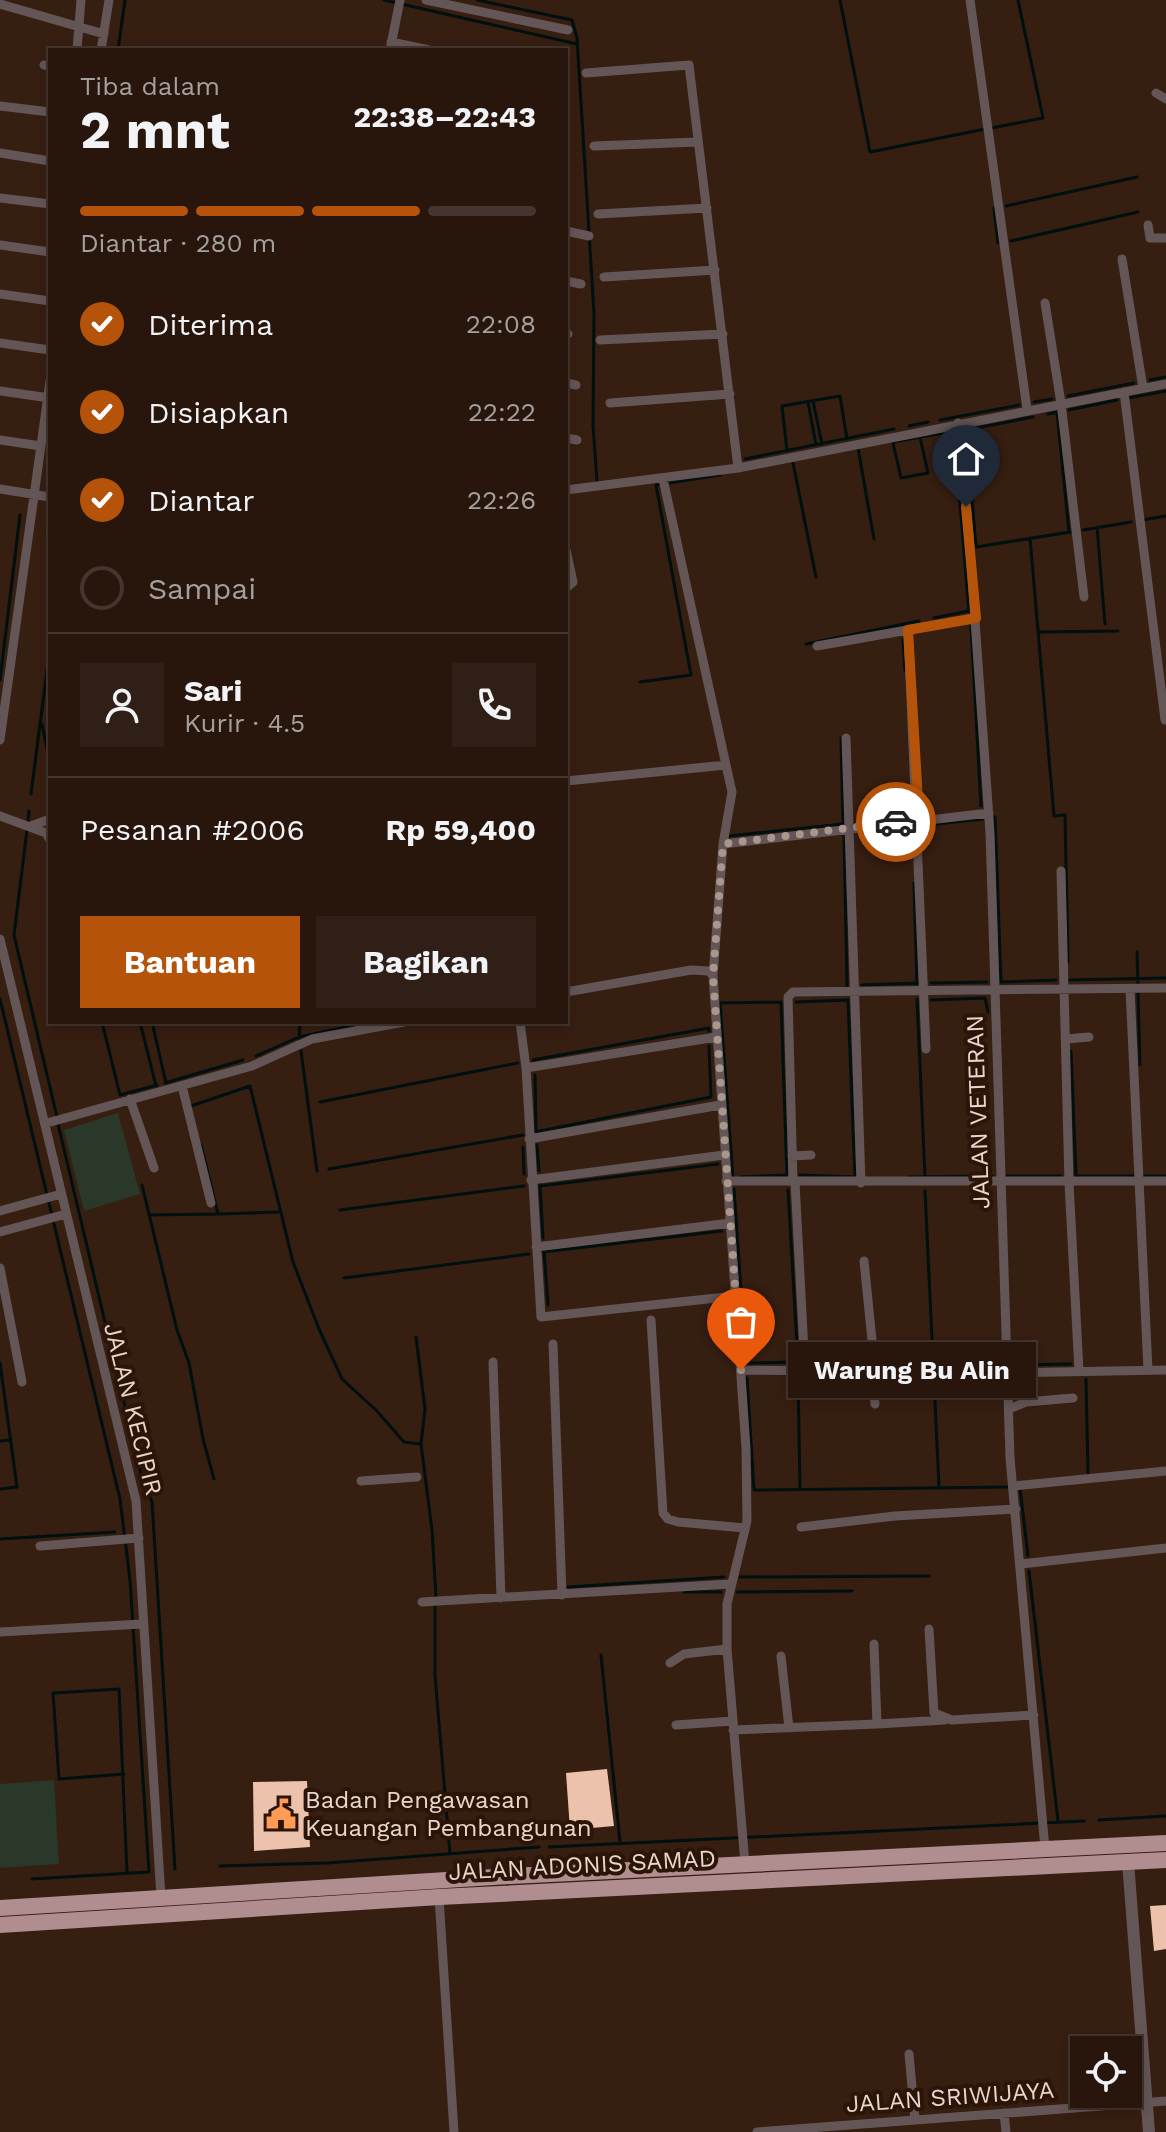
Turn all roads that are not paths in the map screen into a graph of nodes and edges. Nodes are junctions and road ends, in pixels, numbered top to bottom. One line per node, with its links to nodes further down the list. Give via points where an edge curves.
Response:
1 (81, 0): 7 (street)
2 (109, 0): 9 (street)
3 (426, 0): 8 (street)
4 (970, 0): 53 (street)
5 (399, 3): 10 (street)
6 (0, 4): 7 (street)
7 (80, 28): 9 (street); 11 (street)
8 (568, 30)
9 (104, 34): 12 (street)
10 (390, 46)
11 (77, 48)
12 (101, 48)
13 (586, 73): 18 (street, via 689,65)
14 (1156, 93): 15 (street)
15 (1166, 99)
16 (0, 106): 17 (street)
17 (48, 112)
18 (698, 142): 19 (street); 24 (street)
19 (594, 146)
20 (0, 153): 21 (street)
21 (48, 161)
22 (0, 198): 23 (street)
23 (48, 204)
24 (707, 208): 25 (street); 33 (street)
25 (598, 214)
26 (1148, 225): 29 (street, via 1150,238)
27 (568, 231): 28 (street)
28 (589, 236)
29 (1166, 238)
30 (0, 245): 31 (street)
31 (48, 252)
32 (1122, 259): 45 (street)
33 (715, 270): 34 (street); 40 (street)
34 (604, 277)
35 (568, 281): 36 (street)
36 (581, 284)
37 (0, 294): 38 (street)
38 (48, 301)
39 (1045, 303): 51 (street)
40 (723, 334): 41 (street); 48 (street)
41 (600, 340)
42 (0, 343): 43 (street)
43 (48, 350)
44 (1166, 384): 45 (street)
45 (1143, 388): 47 (street)
46 (0, 391): 49 (street)
47 (1124, 392): 51 (street); 69 (street)
48 (730, 394): 50 (street); 57 (street)
49 (48, 398)
50 (610, 403)
51 (1061, 403): 53 (street); 65 (street)
52 (48, 404): 56 (street)
53 (1027, 409): 54 (street)
54 (958, 423): 57 (street); 66 (street, JALAN VETERAN)
55 (0, 440): 56 (street)
56 (41, 446): 61 (street)
57 (738, 468): 58 (street)
58 (663, 479): 60 (street); 72 (street)
59 (0, 489): 61 (street)
60 (568, 490)
61 (33, 494): 62 (street); 71 (street)
62 (48, 497)
63 (568, 559): 64 (street, via 573,582)
64 (568, 586)
65 (1084, 597)
66 (976, 618): 67 (street); 74 (street, JALAN VETERAN)
67 (908, 630): 68 (street); 76 (street)
68 (817, 646)
69 (1165, 720)
70 (846, 738): 79 (street)
71 (0, 740)
72 (726, 765): 73 (street); 81 (street, via 732,792)
73 (568, 781)
74 (989, 813): 76 (street); 88 (street, JALAN VETERAN)
75 (0, 816): 78 (street)
76 (919, 819): 79 (street); 90 (street)
77 (48, 820): 78 (street)
78 (31, 826): 80 (street)
79 (850, 828): 81 (street); 91 (street)
80 (48, 836)
81 (723, 844): 84 (street)
82 (1061, 871): 85 (street)
83 (0, 939): 102 (street, JALAN KECIPIR)
84 (711, 973): 89 (street, via 691,970); 94 (street)
85 (1064, 988): 87 (street); 88 (street); 96 (street)
86 (1166, 988): 87 (street)
87 (1130, 989): 112 (street)
88 (994, 990): 90 (street); 114 (street, JALAN VETERAN)
89 (568, 992)
90 (923, 992): 91 (street); 97 (street)
91 (855, 993): 106 (street, via 793,992 788,997); 113 (street)
92 (393, 1024): 99 (street, via 312,1039 252,1066)
93 (520, 1024): 98 (street)
94 (716, 1037): 98 (street); 101 (street)
95 (1089, 1037): 96 (street)
96 (1066, 1039): 115 (street)
97 (926, 1049)
98 (526, 1068): 103 (street)
99 (182, 1086): 100 (street); 117 (street)
100 (130, 1099): 102 (street); 107 (street)
101 (720, 1105): 103 (street); 104 (street)
102 (55, 1121): 116 (street, JALAN KECIPIR)
103 (529, 1139): 108 (street)
104 (724, 1155): 108 (street); 109 (street)
105 (811, 1155): 106 (street)
106 (792, 1156): 111 (street)
107 (154, 1168)
108 (531, 1180): 122 (street)
109 (726, 1181): 111 (street); 120 (street)
110 (1166, 1181): 112 (street)
111 (794, 1182): 113 (street); 131 (street)
112 (1139, 1182): 115 (street); 133 (street)
113 (861, 1183): 114 (street)
114 (1000, 1183): 115 (street); 136 (street, JALAN VETERAN)
115 (1069, 1183): 135 (street)
116 (61, 1194): 118 (street); 119 (street, JALAN KECIPIR)
117 (211, 1203)
118 (0, 1211)
119 (66, 1214): 121 (street); 148 (street, JALAN KECIPIR, via 136,1501)
120 (730, 1223): 122 (street); 126 (street)
121 (0, 1232)
122 (536, 1247): 126 (street, via 541,1317)
123 (864, 1261): 132 (street)
124 (0, 1268): 125 (street)
125 (2, 1291): 137 (street)
126 (735, 1296): 130 (street)
127 (651, 1320): 147 (street, via 663,1513 678,1522)
128 (553, 1344): 153 (street)
129 (493, 1362): 154 (street)
130 (741, 1370): 131 (street); 147 (street)
131 (805, 1370): 132 (street)
132 (873, 1370): 136 (street); 139 (street)
133 (1148, 1370): 134 (street); 135 (street)
134 (1166, 1370)
135 (1079, 1371): 136 (street)
136 (1008, 1373): 140 (street, JALAN VETERAN)
137 (22, 1382)
138 (1073, 1398): 140 (street, via 1026,1402)
139 (875, 1404)
140 (1009, 1409): 144 (street, JALAN VETERAN)
141 (1166, 1471): 144 (street)
142 (417, 1477): 143 (street)
143 (361, 1481)
144 (1013, 1486): 145 (street, JALAN VETERAN)
145 (1016, 1509): 146 (street); 151 (street, JALAN VETERAN)
146 (801, 1527)
147 (745, 1528): 152 (street)
148 (129, 1539): 149 (street); 156 (street, JALAN KECIPIR)
149 (40, 1546)
150 (1166, 1548): 151 (street)
151 (1021, 1564): 163 (street, JALAN VETERAN)
152 (730, 1584): 153 (street); 160 (street)
153 (562, 1595): 154 (street)
154 (501, 1598): 155 (street)
155 (422, 1602)
156 (138, 1624): 158 (street); 176 (street, JALAN KECIPIR)
157 (929, 1629): 164 (street, via 934,1713)
158 (0, 1632)
159 (874, 1644): 165 (street)
160 (727, 1649): 162 (street, via 684,1654); 167 (street)
161 (781, 1656): 168 (street)
162 (670, 1663)
163 (1034, 1715): 164 (street); 170 (street, JALAN VETERAN)
164 (945, 1720): 165 (street)
165 (877, 1724): 168 (street)
166 (676, 1725): 167 (street)
167 (733, 1725): 168 (street); 174 (street)
168 (789, 1728)
169 (1166, 1843): 170 (highway)
170 (1045, 1849): 172 (highway)
171 (1166, 1860): 173 (highway, JALAN ADONIS SAMAD)
172 (984, 1861): 173 (highway, JALAN ADONIS SAMAD); 174 (highway); 175 (highway, JALAN ADONIS SAMAD)
173 (1128, 1862): 182 (street)
174 (745, 1864): 175 (highway)
175 (546, 1883): 176 (highway); 177 (highway, JALAN ADONIS SAMAD)
176 (161, 1897): 178 (highway)
177 (439, 1897): 179 (highway, JALAN ADONIS SAMAD); 186 (street)
178 (0, 1908)
179 (0, 1925)
180 (909, 2054): 184 (street)
181 (1166, 2101): 182 (street, JALAN SRIWIJAYA)
182 (1147, 2102): 183 (street, JALAN SRIWIJAYA); 189 (street)
183 (1004, 2113): 184 (street, JALAN SRIWIJAYA); 188 (street)
184 (915, 2120): 185 (street, JALAN SRIWIJAYA)
185 (894, 2127): 187 (street, JALAN SRIWIJAYA)
186 (454, 2132)
187 (757, 2132)
188 (1006, 2132)
189 (1149, 2132)

